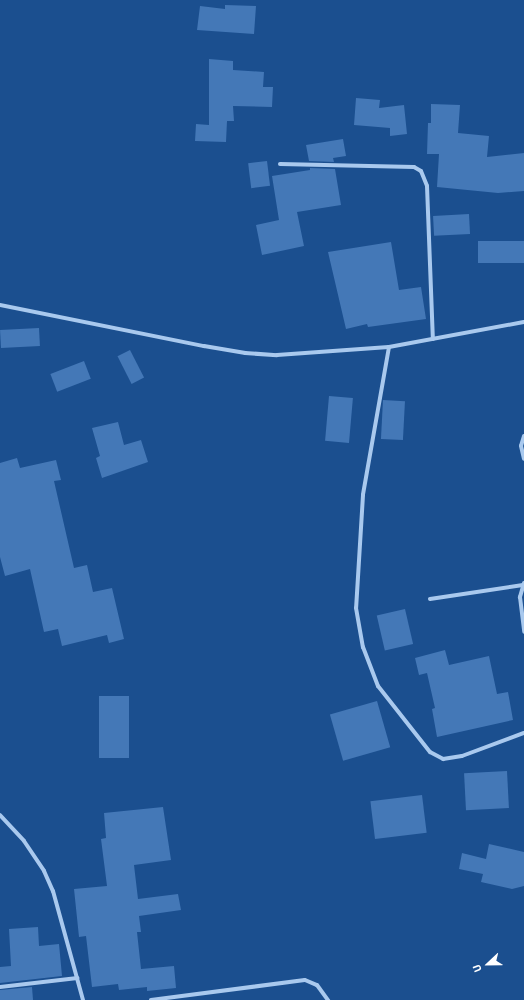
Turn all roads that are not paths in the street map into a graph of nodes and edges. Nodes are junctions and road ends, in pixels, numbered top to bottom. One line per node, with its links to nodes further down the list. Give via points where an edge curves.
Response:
1 (280, 164): 4 (street, via 414,167 421,171 427,186)
2 (0, 305): 5 (street, via 245,353 277,355)
3 (524, 322): 4 (street)
4 (433, 339): 5 (street)
5 (389, 347): 11 (street, via 363,495 356,608 363,647 378,686 430,752 443,759 462,756)
6 (524, 436): 7 (street, via 521,446)
7 (524, 458)
8 (524, 584): 9 (street); 10 (street, via 520,597)
9 (430, 599)
10 (524, 632)
11 (524, 733)
12 (0, 815): 13 (street, via 24,841 44,870 53,891)
13 (77, 978): 14 (street); 15 (street)
14 (0, 987)
15 (83, 1000)
16 (151, 1000): 17 (street, via 305,980 317,985)
17 (328, 1000)

